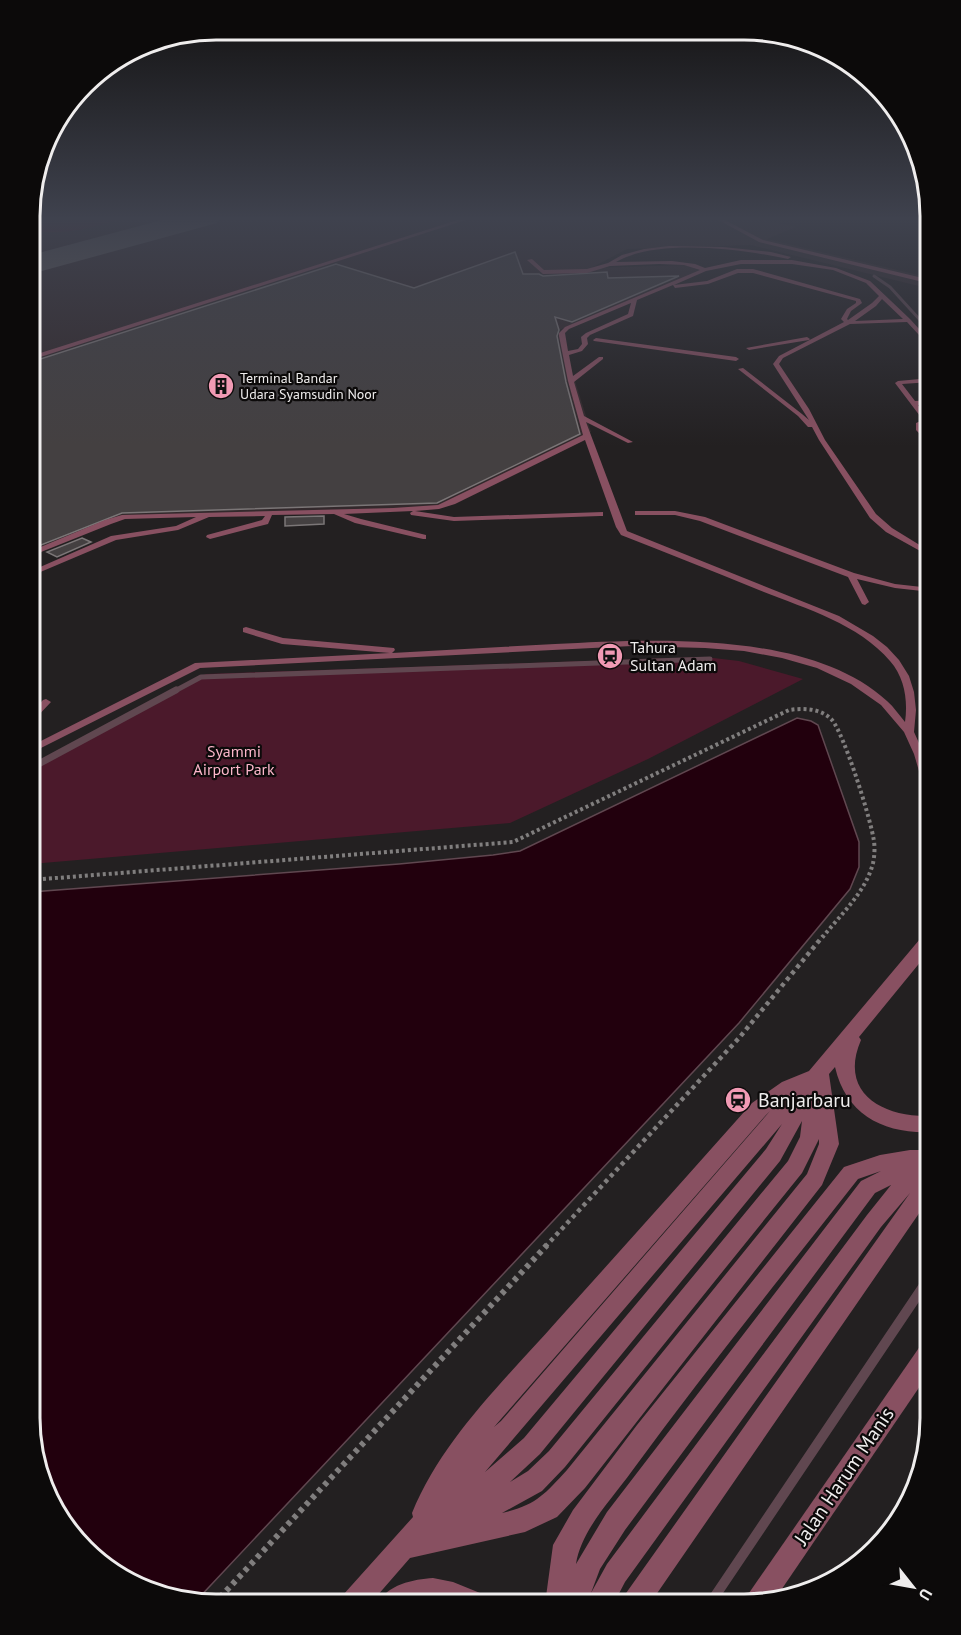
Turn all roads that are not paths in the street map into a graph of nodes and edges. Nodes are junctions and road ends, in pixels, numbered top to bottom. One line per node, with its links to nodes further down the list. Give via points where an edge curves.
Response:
1 (235, 293): 14 (lane)
2 (650, 293): 6 (lane)
3 (833, 293): 8 (lane, via 858,300 845,315)
4 (879, 293): 5 (lane)
5 (882, 296): 7 (lane); 8 (lane)
6 (634, 300): 13 (lane, via 631,315 588,334 580,350); 13 (lane, via 567,328 562,333)
7 (908, 320): 8 (lane); 9 (lane)
8 (844, 323): 10 (lane)
9 (920, 334)
10 (819, 337): 12 (lane); 25 (lane, via 776,360 776,364)
11 (596, 340): 16 (lane)
12 (749, 348)
13 (565, 354): 18 (lane)
14 (40, 355)
15 (601, 358): 18 (lane)
16 (736, 359)
17 (741, 369): 25 (lane, via 800,415)
18 (571, 381): 23 (lane)
19 (920, 381): 20 (lane, via 898,383)
20 (913, 403): 21 (lane); 22 (lane)
21 (920, 403)
22 (920, 411)
23 (582, 417): 24 (lane); 26 (lane)
24 (587, 436): 27 (lane, via 439,507); 45 (lane, via 624,533 865,633 896,661 905,677 913,710)
25 (822, 440): 35 (lane, via 873,516)
26 (630, 442)
27 (393, 510): 28 (lane); 32 (lane, via 454,519)
28 (332, 511): 29 (lane); 34 (lane)
29 (270, 513): 31 (lane); 33 (lane, via 265,522)
30 (638, 513): 38 (lane, via 675,513 702,519)
31 (212, 514): 36 (lane, via 126,517); 37 (lane, via 178,528 114,538)
32 (600, 514)
33 (210, 537)
34 (423, 537)
35 (920, 548)
36 (40, 550)
37 (40, 570)
38 (851, 575): 39 (lane); 40 (lane)
39 (920, 589)
40 (865, 602)
41 (246, 630): 42 (lane, via 282,641)
42 (422, 654): 45 (lane, via 632,643 743,647 849,678 874,693); 46 (lane, via 198,665)
43 (46, 702): 44 (lane)
44 (40, 708)
45 (909, 732): 47 (lane)
46 (40, 745)
47 (920, 755)
48 (920, 951): 49 (street)
49 (859, 1026): 50 (street); 51 (street, via 844,1065 850,1087 876,1113 896,1122)
50 (820, 1072): 57 (street, via 789,1087 759,1109 493,1410 448,1469); 57 (street, via 773,1155 532,1446 495,1480 444,1511); 57 (street, via 830,1144 815,1179 576,1479 548,1508 525,1520)
51 (920, 1126)
52 (920, 1159): 62 (street, via 878,1162 851,1173 582,1519 566,1545)
53 (920, 1166): 63 (street, via 868,1187 616,1521 590,1560)
54 (920, 1176): 64 (street, via 902,1188 874,1221 616,1573)
55 (920, 1195): 65 (street)
56 (920, 1366): 58 (street, Jalan Harum Manis)
57 (405, 1547): 59 (street)
58 (764, 1593)
59 (361, 1594)
60 (406, 1594): 61 (street, via 432,1590)
61 (450, 1594)
62 (559, 1594)
63 (578, 1594)
64 (605, 1594)
65 (641, 1594)

